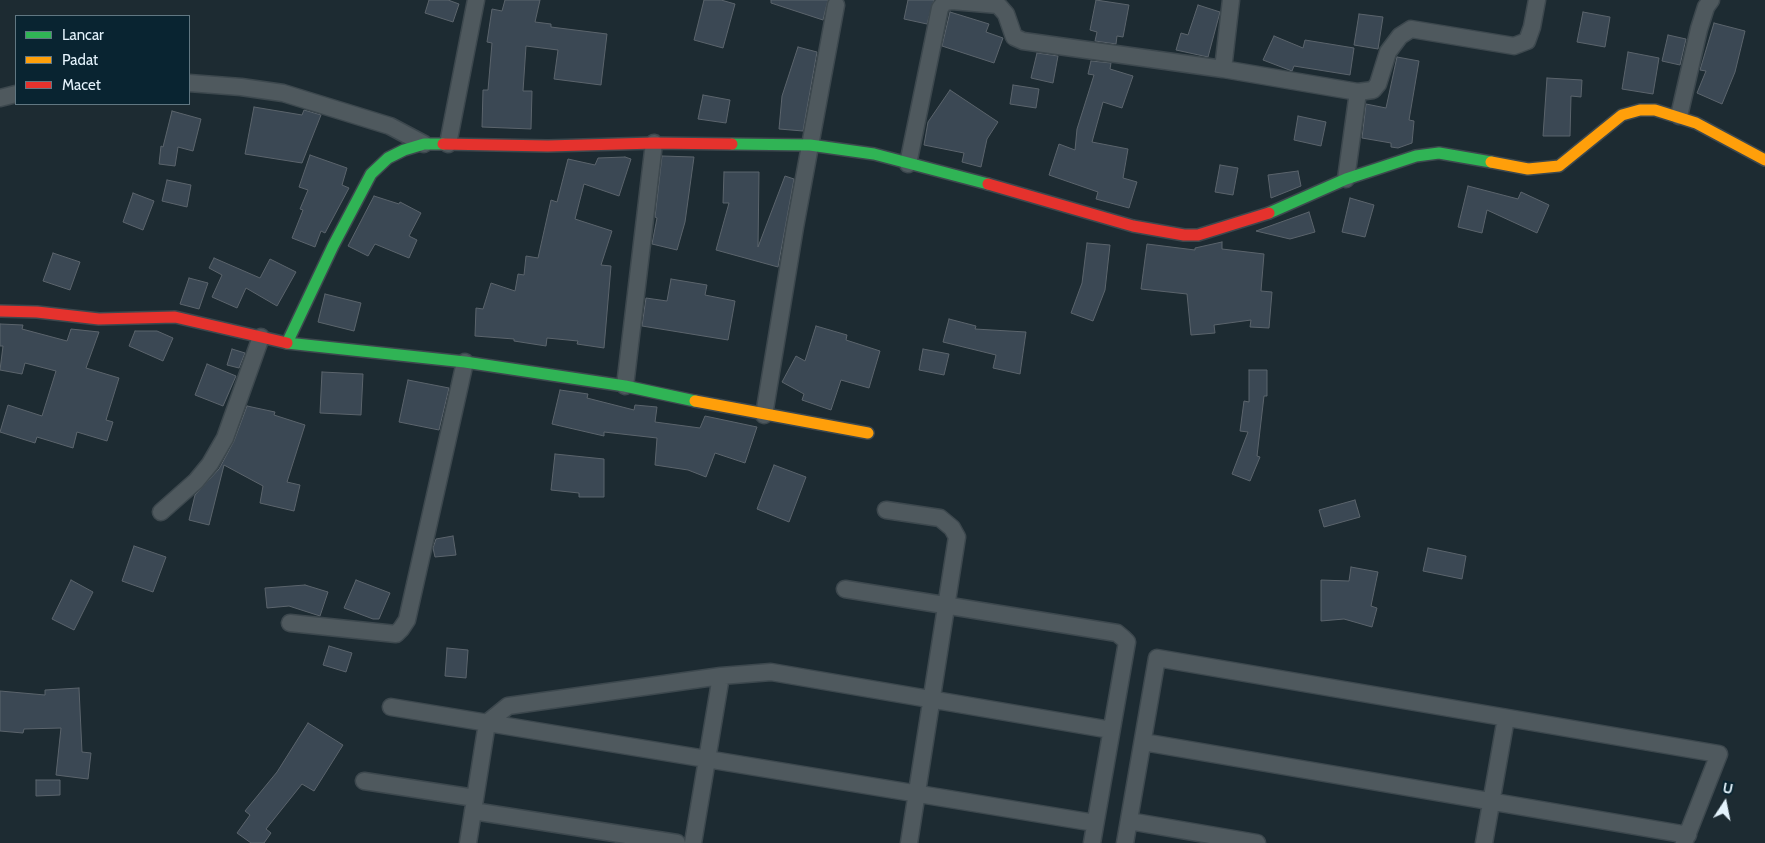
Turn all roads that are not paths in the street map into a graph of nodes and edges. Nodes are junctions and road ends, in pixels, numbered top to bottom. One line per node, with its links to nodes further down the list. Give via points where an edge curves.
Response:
1 (476, 0): 13 (street)
2 (1231, 0): 6 (street)
3 (1537, 0): 8 (street, via 1527,41 1514,46 1411,29 1400,36 1388,52 1373,90)
4 (1711, 0): 11 (street, via 1699,28)
5 (836, 5): 15 (street)
6 (1223, 69): 8 (street); 17 (street, via 1023,41 1014,37 1006,14 998,5 945,2 939,15)
7 (190, 84): 12 (street, via 284,94 390,126)
8 (1358, 92): 18 (street)
9 (15, 94): 10 (street)
10 (0, 98)
11 (1678, 116): 16 (street); 18 (street, via 1655,110 1622,115 1559,166 1546,169 1528,170 1439,153 1416,156)
12 (424, 144): 13 (street); 21 (street, via 388,158 371,174)
13 (448, 144): 14 (street)
14 (654, 144): 15 (street); 23 (street)
15 (810, 145): 17 (street, via 874,154); 24 (street)
16 (1765, 160)
17 (908, 164): 18 (street, via 1063,204 1133,226 1184,235 1198,235 1281,209)
18 (1346, 179)
19 (0, 311): 20 (street, via 99,320 175,317)
20 (261, 337): 21 (street); 27 (street, via 225,438 196,481)
21 (286, 343): 22 (street)
22 (466, 362): 23 (street); 30 (street, via 407,620 401,629 396,634)
23 (625, 386): 24 (street)
24 (764, 415): 25 (street)
25 (868, 433)
26 (886, 510): 29 (street, via 940,518 952,528 958,538)
27 (161, 512)
28 (845, 589): 29 (street)
29 (947, 606): 32 (street); 36 (street, via 1117,633 1126,642)
30 (290, 623)
31 (721, 676): 32 (street, via 771,672); 35 (street, via 508,706); 38 (street)
32 (932, 700): 36 (street); 40 (street)
33 (391, 707): 35 (street)
34 (1506, 718): 37 (street, via 1157,658); 41 (street); 45 (street, via 1719,754)
35 (487, 723): 38 (street); 42 (street)
36 (1111, 730): 44 (street)
37 (1143, 742): 41 (street); 43 (street)
38 (707, 759): 40 (street); 48 (street)
39 (364, 781): 42 (street)
40 (917, 794): 44 (street); 49 (street)
41 (1492, 802): 45 (street); 53 (street)
42 (474, 805): 46 (street); 47 (street)
43 (1129, 821): 51 (street); 52 (street)
44 (1095, 824): 50 (street)
45 (1686, 839)
46 (468, 843)
47 (677, 843)
48 (693, 843)
49 (910, 843)
50 (1092, 843)
51 (1125, 843)
52 (1257, 843)
53 (1484, 843)

